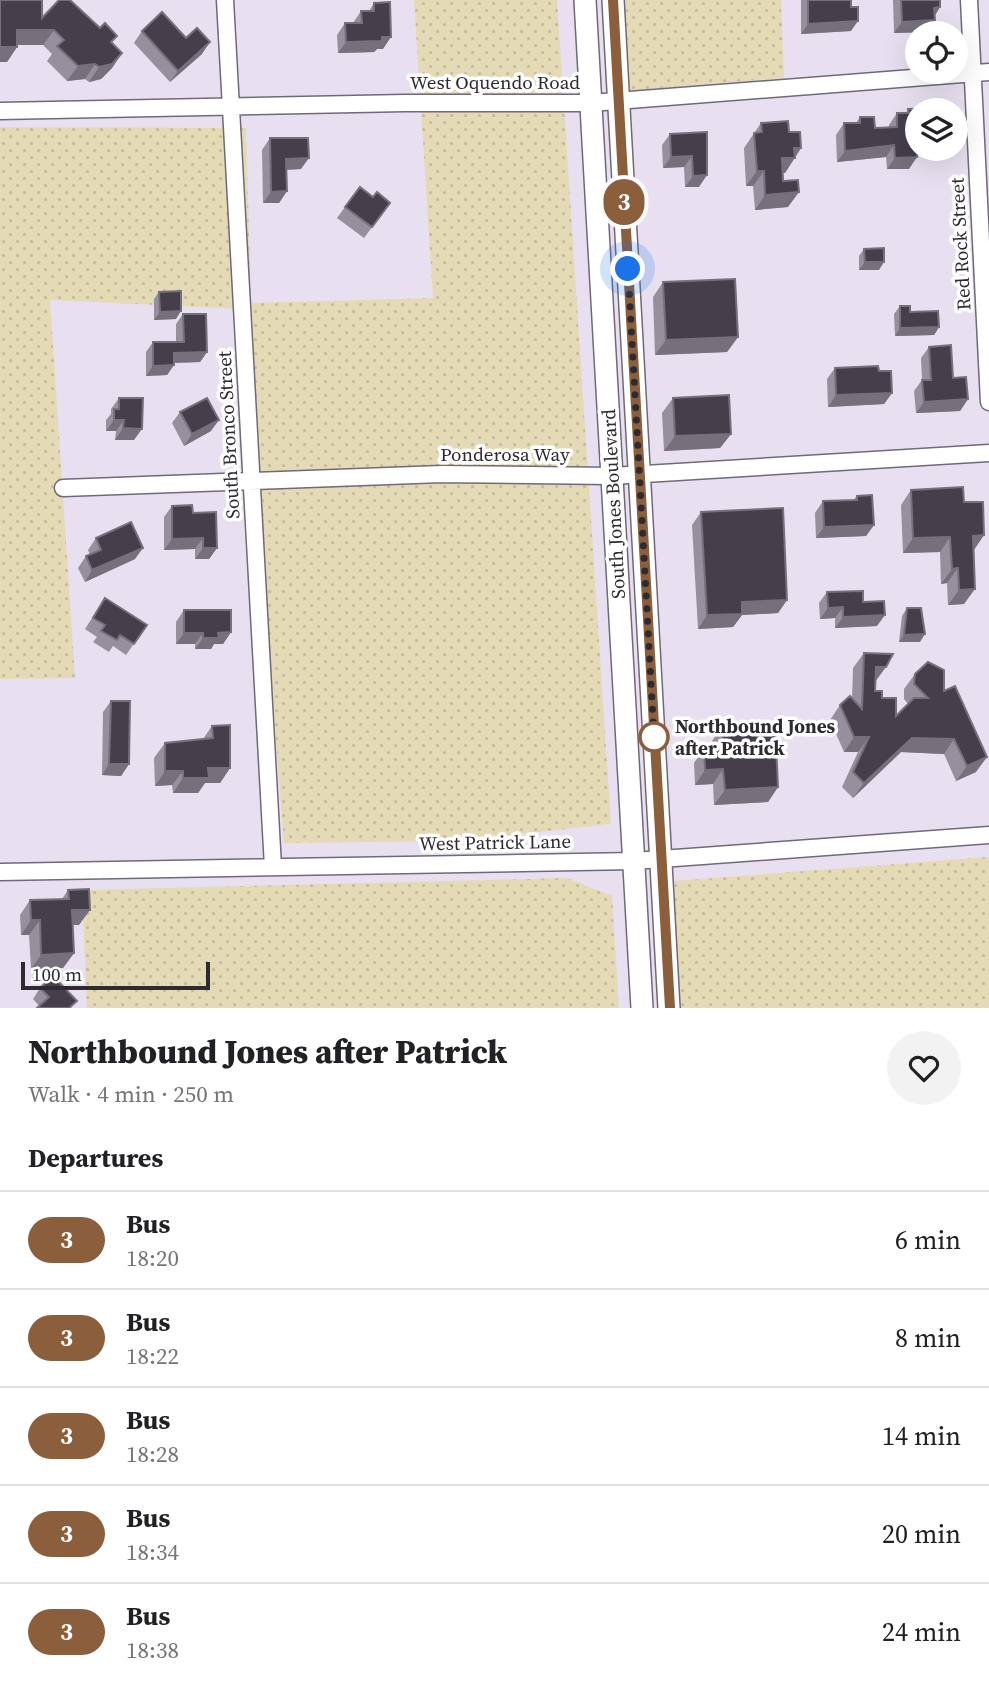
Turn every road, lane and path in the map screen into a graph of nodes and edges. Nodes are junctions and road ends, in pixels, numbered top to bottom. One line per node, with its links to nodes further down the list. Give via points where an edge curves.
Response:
1 (225, 0): 8 (street, South Bronco Street)
2 (585, 0): 7 (main road, South Jones Boulevard)
3 (613, 0): 6 (main road, South Jones Boulevard)
4 (969, 0): 5 (street, Red Rock Street)
5 (981, 73): 6 (street, West Oquendo Road); 10 (street, Red Rock Street)
6 (618, 101): 7 (street, West Oquendo Road); 12 (main road, South Jones Boulevard)
7 (591, 103): 8 (street, West Oquendo Road); 13 (main road, South Jones Boulevard)
8 (231, 106): 9 (street, West Oquendo Road); 14 (street, South Bronco Street)
9 (0, 111)
10 (989, 402)
11 (989, 453): 12 (street, Ponderosa Way)
12 (639, 474): 13 (street, Ponderosa Way); 17 (main road, South Jones Boulevard)
13 (612, 475): 14 (street, Ponderosa Way, via 442,474); 18 (main road, South Jones Boulevard)
14 (252, 482): 15 (street, Ponderosa Way); 19 (street, South Bronco Street)
15 (63, 488)
16 (989, 835): 17 (street, West Patrick Lane)
17 (661, 859): 18 (street, West Patrick Lane); 22 (main road, South Jones Boulevard)
18 (634, 861): 19 (street, West Patrick Lane); 21 (main road, South Jones Boulevard)
19 (273, 867): 20 (street, West Patrick Lane)
20 (0, 872)
21 (642, 1008)
22 (670, 1008)

